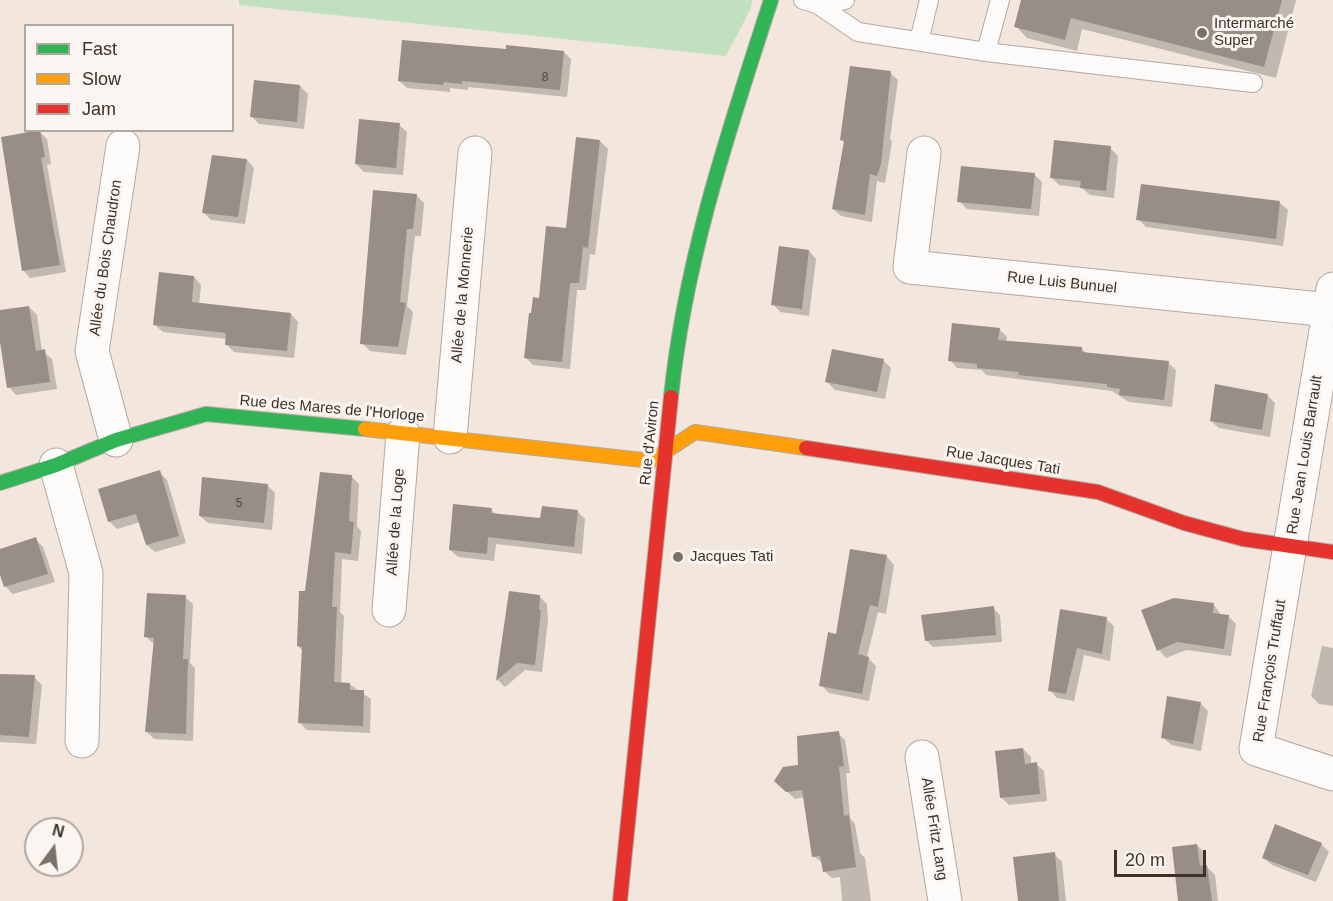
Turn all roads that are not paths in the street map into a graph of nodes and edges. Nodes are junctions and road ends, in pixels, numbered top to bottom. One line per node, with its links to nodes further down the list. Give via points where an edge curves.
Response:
1 (771, 0): 16 (street, Rue d'Aviron, via 713,179 692,265 672,389)
2 (845, 0): 5 (lane)
3 (929, 0): 6 (lane)
4 (1000, 0): 7 (lane)
5 (810, 2): 6 (lane, via 858,32)
6 (919, 41): 7 (lane)
7 (986, 52): 8 (lane)
8 (1253, 83)
9 (123, 146): 15 (street, Allée du Bois Chaudron, via 92,351)
10 (475, 153): 14 (street, Allée de la Monnerie)
11 (924, 153): 12 (street, Rue Luis Bunuel, via 910,267)
12 (1331, 299): 19 (street, Rue Jean Louis Barrault)
13 (403, 434): 14 (street, Rue des Mares de l'Horloge); 15 (street, Rue des Mares de l'Horloge, via 206,414); 21 (street, Allée de la Loge)
14 (450, 436): 16 (street, Rue des Mares de l'Horloge, via 651,460)
15 (116, 440): 17 (street, Rue des Mares de l'Horloge)
16 (668, 451): 19 (street, Rue Jacques Tati, via 695,432 706,433 1098,492 1161,516); 25 (street, Rue d'Aviron)
17 (56, 465): 18 (street, Rue des Mares de l'Horloge); 22 (street, via 86,573)
18 (0, 483)
19 (1290, 550): 20 (street, Rue Jacques Tati); 24 (street, Rue François Truffaut, via 1256,749)
20 (1333, 552)
21 (389, 610)
22 (82, 741)
23 (922, 757): 26 (street, Allée Fritz Lang)
24 (1333, 774)
25 (620, 901)
26 (945, 901)

